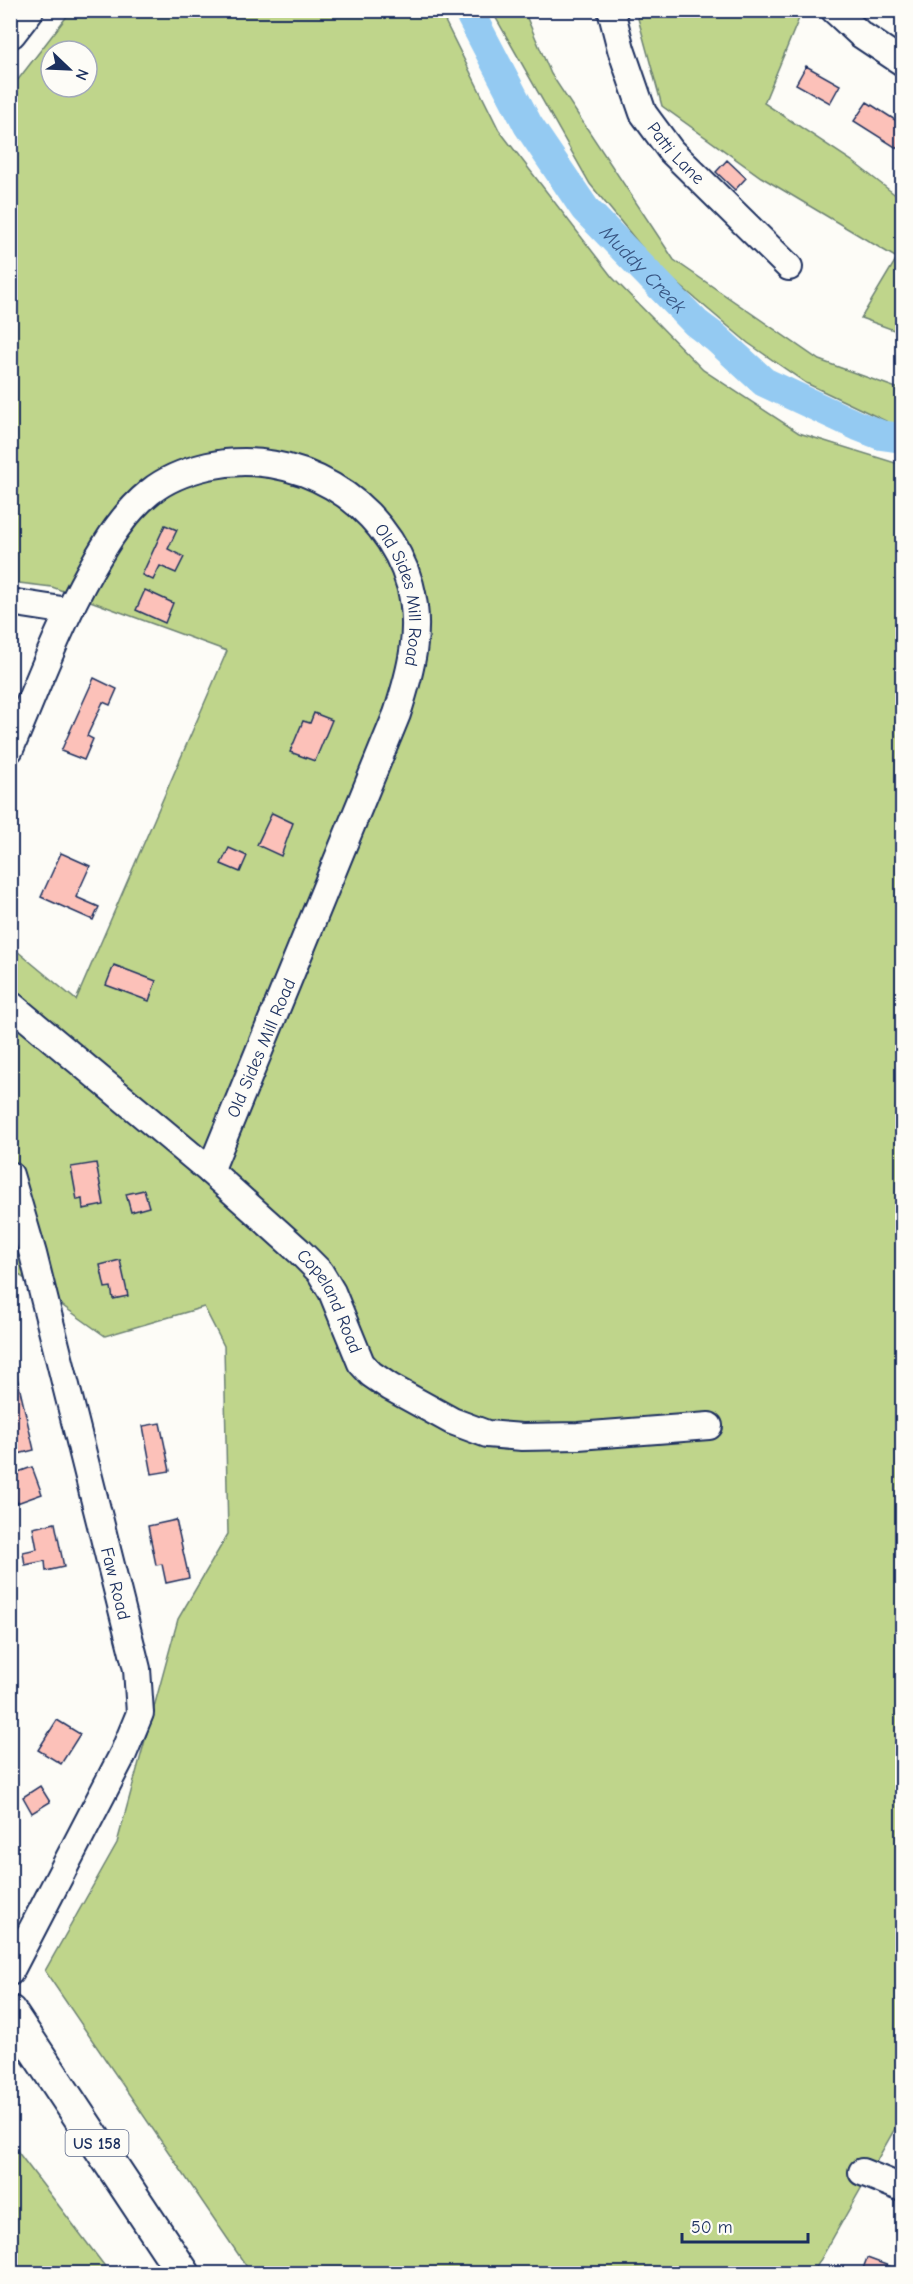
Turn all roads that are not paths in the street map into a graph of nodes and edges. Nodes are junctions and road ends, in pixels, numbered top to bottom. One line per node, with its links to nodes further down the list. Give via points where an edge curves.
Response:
1 (27, 10): 4 (main road)
2 (611, 10): 6 (street, Patti Lane, via 643,113 671,151)
3 (834, 10): 5 (street, via 860,34)
4 (10, 32)
5 (903, 62)
6 (789, 267)
7 (10, 602): 8 (street)
8 (68, 611): 9 (street, Old Sides Mill Road); 11 (street, Old Sides Mill Road, via 114,530 151,491 191,470 245,461 297,471 346,494 364,508 393,544 410,586 416,640 398,714)
9 (10, 749)
10 (10, 1004): 11 (street, Copeland Road)
11 (210, 1171): 13 (street, Copeland Road, via 320,1272 342,1313 354,1350 371,1374 452,1421 487,1434 522,1437)
12 (10, 1175): 14 (street, Faw Road, via 137,1669 140,1713 123,1754)
13 (709, 1426)
14 (10, 1972)
15 (10, 2012): 18 (main road, US 158)
16 (862, 2172): 17 (street)
17 (903, 2188)
18 (184, 2274)

